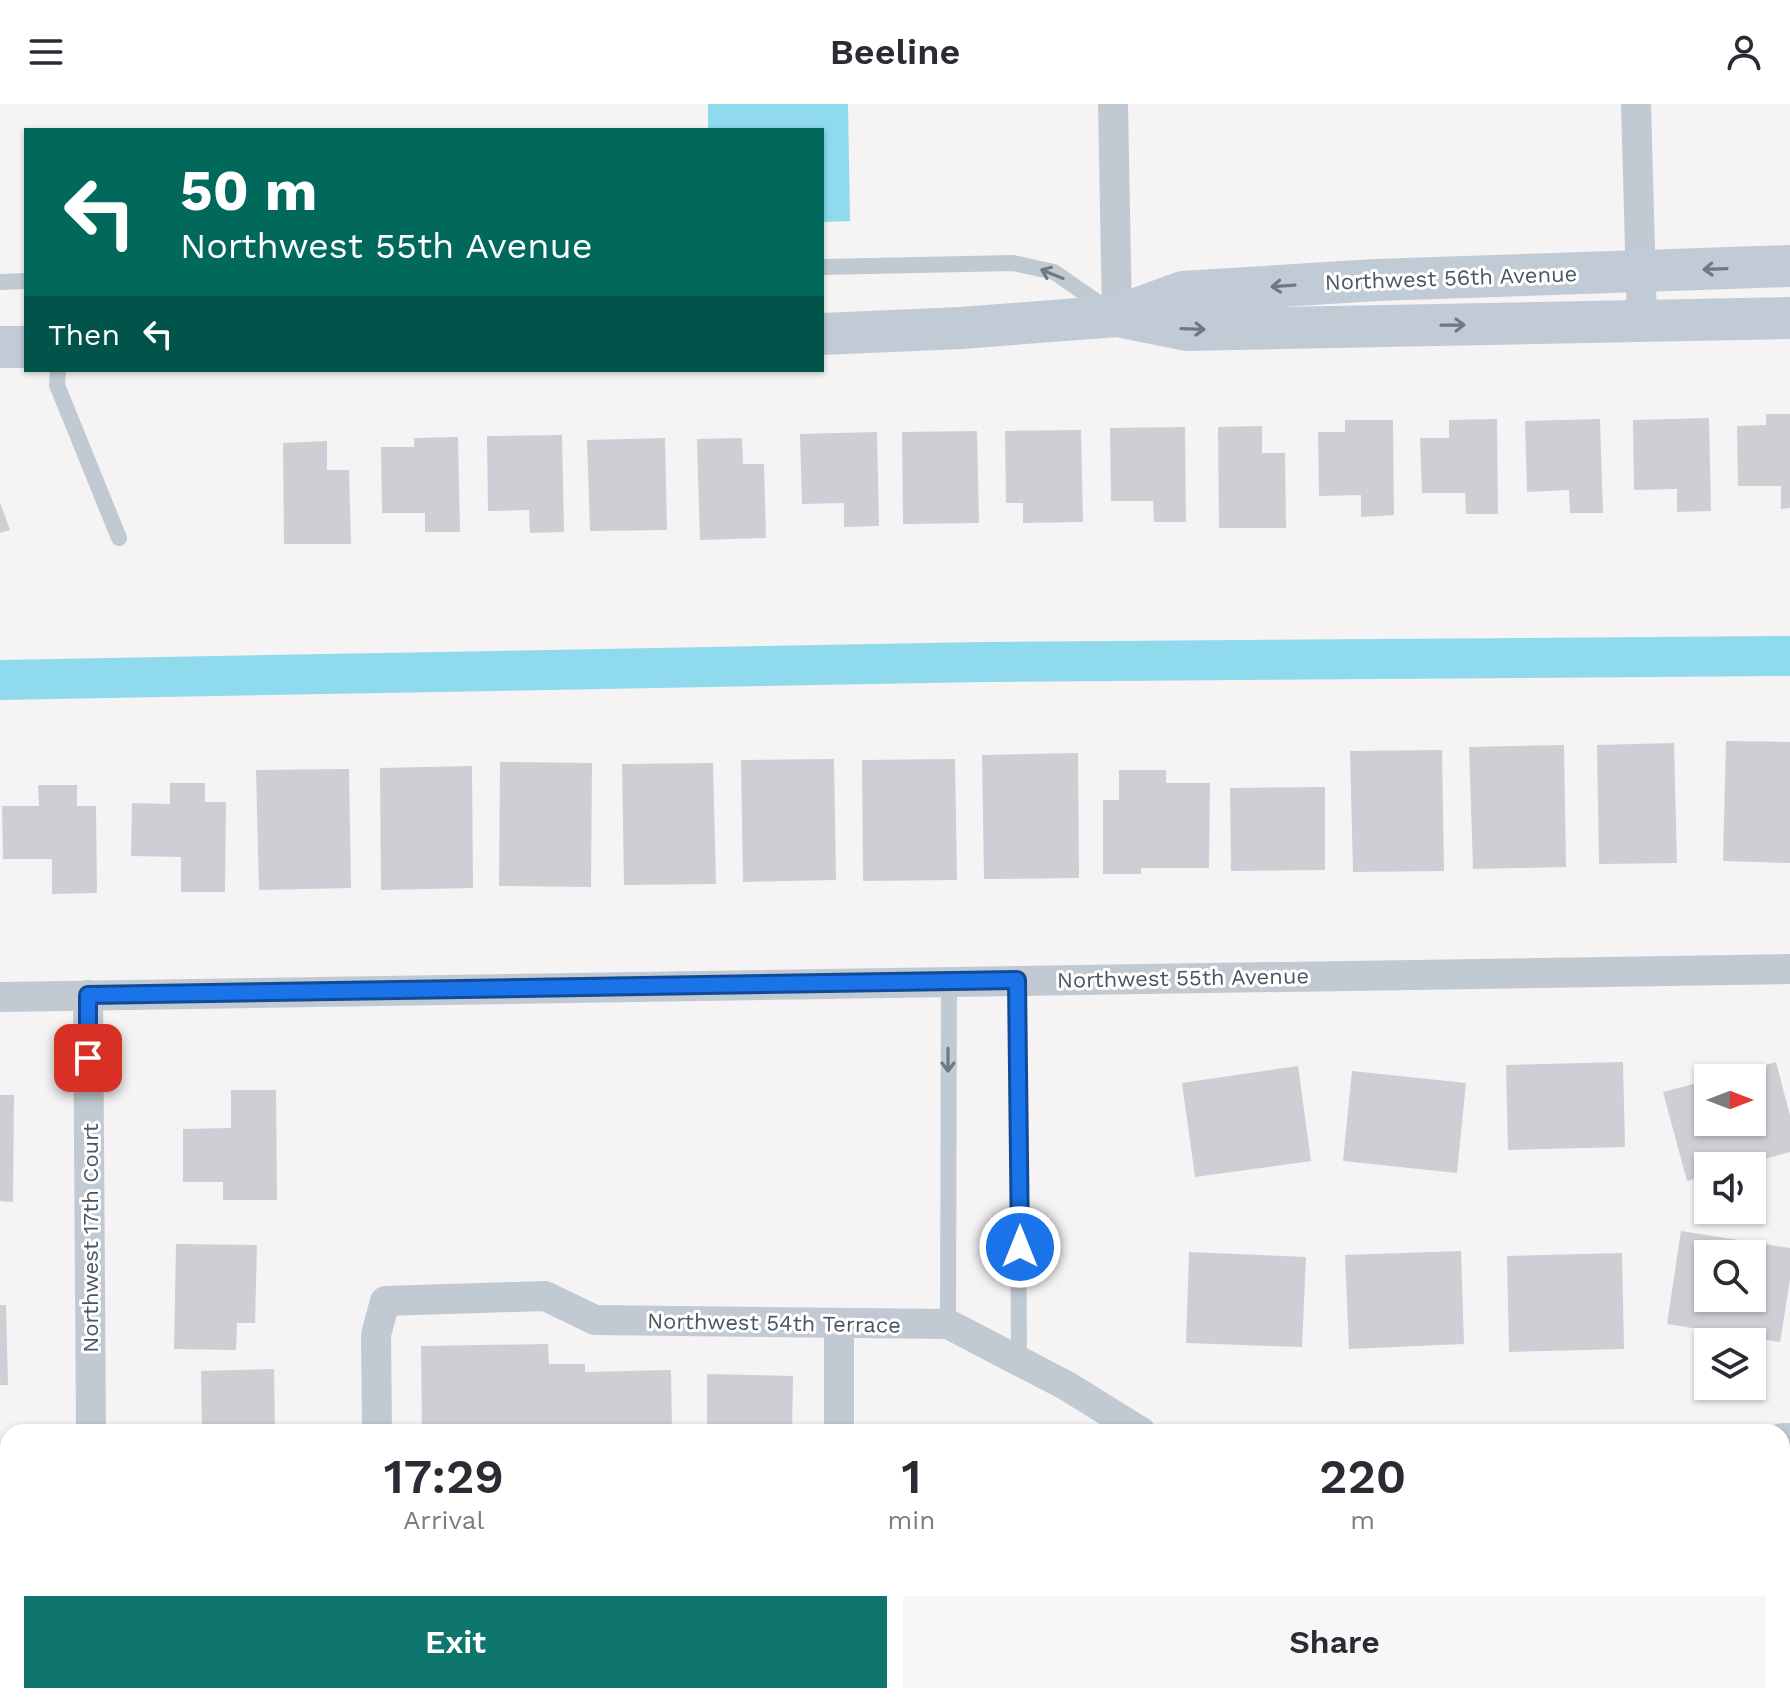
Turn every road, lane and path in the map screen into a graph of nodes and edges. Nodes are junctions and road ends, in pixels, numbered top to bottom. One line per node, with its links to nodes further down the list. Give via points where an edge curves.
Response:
1 (1113, 104): 8 (street)
2 (1636, 104): 5 (street)
3 (1790, 266): 5 (street, Northwest 56th Avenue, one-way to 5)
4 (824, 267): 8 (lane, one-way to 4, via 1054,272 1013,263)
5 (1641, 271): 8 (street, Northwest 56th Avenue, one-way to 8, via 1183,292); 10 (street)
6 (24, 281): 7 (lane)
7 (0, 282)
8 (1117, 316): 10 (street, Northwest 56th Avenue, one-way to 10, via 1187,330); 11 (street, Northwest 56th Avenue)
9 (1790, 318): 10 (street, Northwest 56th Avenue)
10 (1642, 322)
11 (824, 334)
12 (0, 347): 13 (street)
13 (24, 347)
14 (58, 372): 15 (lane, via 57,385)
15 (119, 538)
16 (1790, 969): 17 (street, Northwest 55th Avenue)
17 (1017, 980): 18 (street, Northwest 55th Avenue); 23 (lane)
18 (949, 982): 19 (street, Northwest 55th Avenue); 22 (lane, one-way to 22)
19 (88, 995): 20 (street, Northwest 55th Avenue); 24 (street, Northwest 17th Court)
20 (0, 997)
21 (839, 1323): 22 (street, Northwest 54th Terrace); 25 (street, Northwest 54th Terrace, via 595,1320 545,1296 385,1301 376,1335); 26 (street)
22 (948, 1324): 23 (street, Northwest 54th Terrace)
23 (1019, 1361): 27 (street, Northwest 54th Terrace)
24 (91, 1424)
25 (377, 1424)
26 (839, 1424)
27 (1114, 1424)

